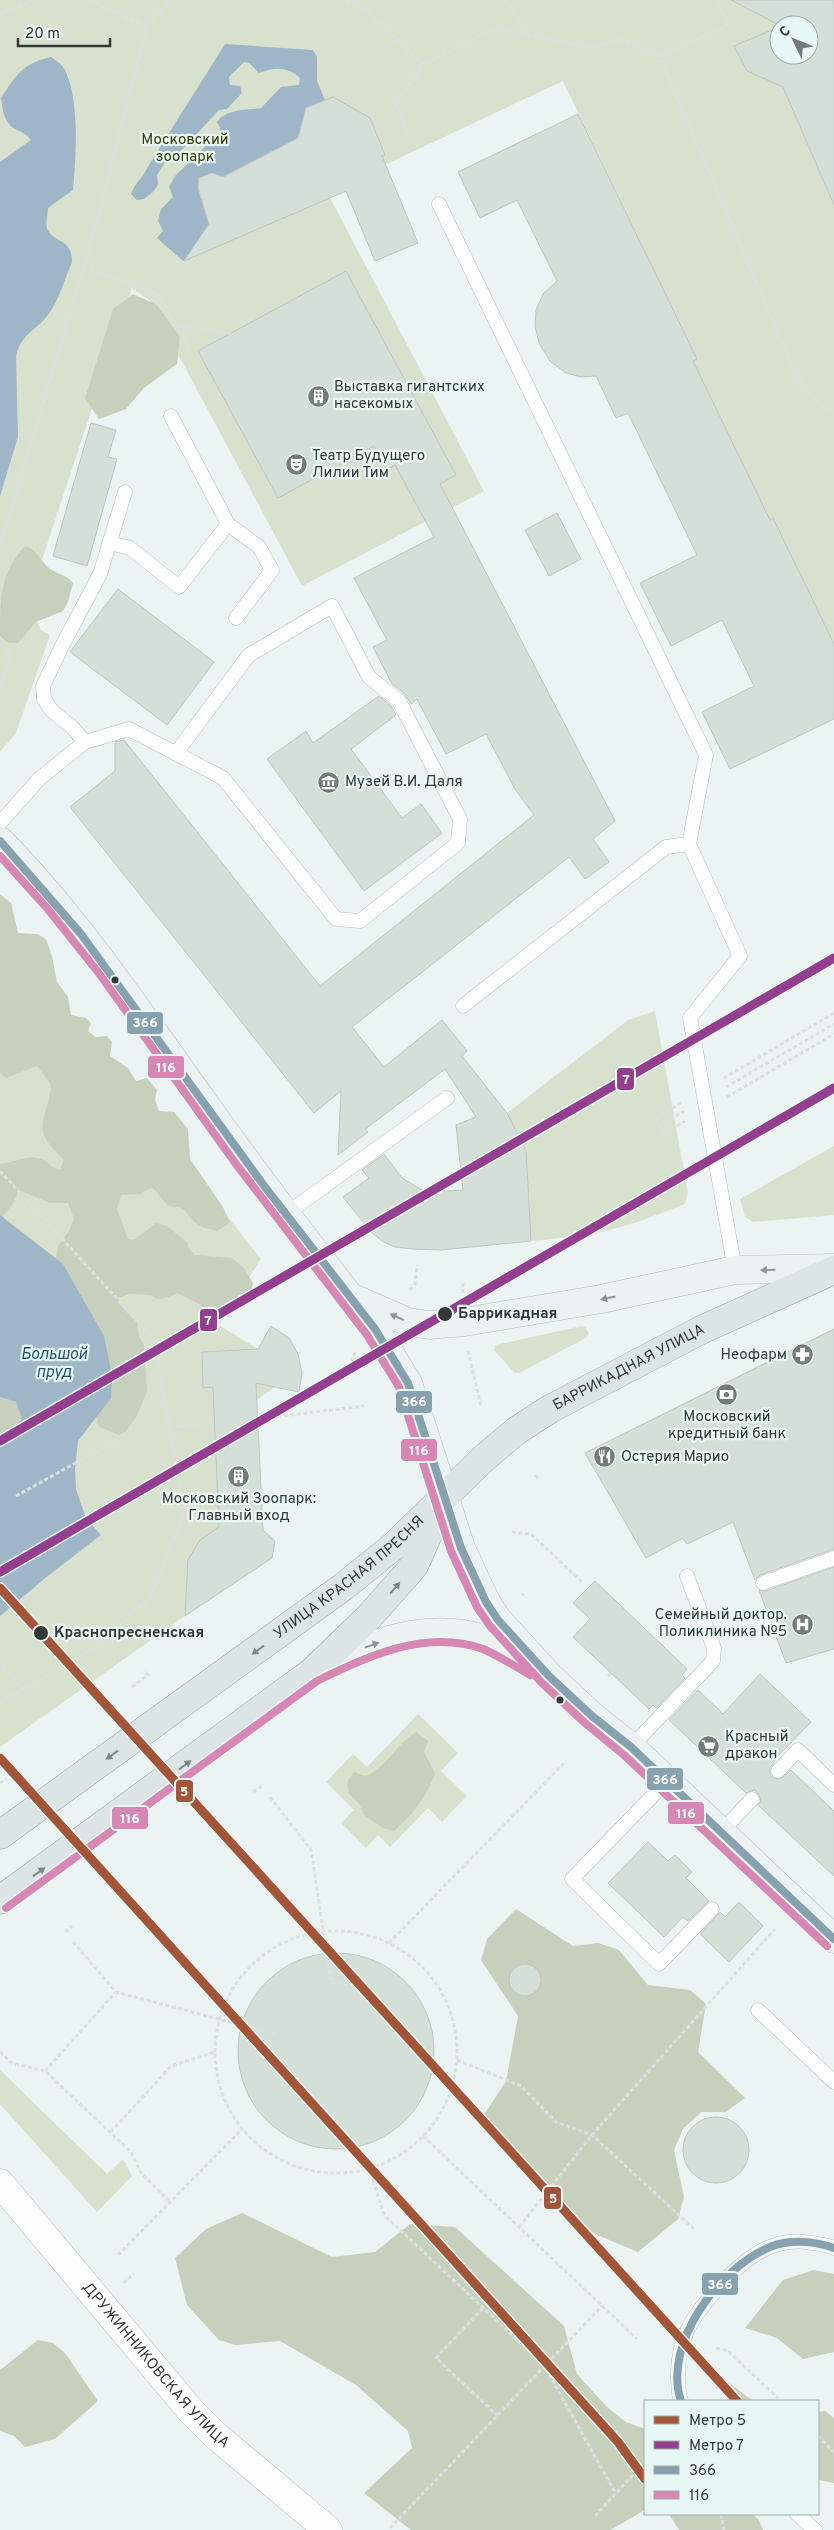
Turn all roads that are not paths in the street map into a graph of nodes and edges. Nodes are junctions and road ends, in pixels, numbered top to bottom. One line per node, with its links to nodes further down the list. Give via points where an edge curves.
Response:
1 (440, 204): 11 (lane, via 706,755)
2 (171, 416): 4 (lane)
3 (125, 492): 5 (lane)
4 (228, 524): 5 (lane, via 179,587 130,548); 6 (lane, via 259,547 272,570)
5 (110, 543): 7 (lane, via 100,574 43,686 44,699 52,711 74,728)
6 (236, 618)
7 (85, 742): 8 (lane, via 129,729); 9 (lane, via 39,779)
8 (176, 753): 8 (lane, via 223,778 336,919 360,921 458,843 460,819 399,701 369,677 332,606 249,655)
9 (0, 824)
10 (0, 841): 14 (main road, via 30,871 114,977)
11 (689, 844): 12 (lane, via 666,847); 16 (lane, via 740,956 690,1018)
12 (463, 1006)
13 (447, 1098): 14 (lane)
14 (286, 1214): 17 (main road)
15 (834, 1269): 16 (main road, one-way to 16); 18 (main road, БАРРИКАДНАЯ УЛИЦА, via 701,1330 550,1409 507,1439)
16 (735, 1270): 17 (main road, one-way to 17, via 601,1299 429,1325 408,1322)
17 (349, 1296): 18 (main road, via 376,1329 408,1383)
18 (445, 1498): 22 (main road, УЛИЦА КРАСНАЯ ПРЕСНЯ, one-way to 18, via 369,1617 414,1566); 23 (main road, via 461,1548 486,1602 508,1632); 30 (main road, УЛИЦА КРАСНАЯ ПРЕСНЯ, one-way to 30, via 395,1545 336,1592)
19 (834, 1558): 21 (lane)
20 (686, 1576): 24 (lane, via 714,1648 713,1661)
21 (763, 1583)
22 (312, 1672): 23 (main road, one-way to 23, via 389,1639 458,1633 481,1638); 31 (main road, УЛИЦА КРАСНАЯ ПРЕСНЯ, one-way to 22)
23 (549, 1676): 24 (main road, via 592,1716)
24 (631, 1746): 26 (main road)
25 (778, 1771): 27 (lane, via 798,1750)
26 (668, 1781): 29 (main road); 32 (lane, via 572,1879 659,1964)
27 (834, 1785)
28 (752, 1799): 29 (lane)
29 (721, 1832): 33 (main road)
30 (0, 1835)
31 (0, 1900)
32 (712, 1909)
33 (834, 1939)
34 (758, 2010): 35 (lane)
35 (834, 2082)
36 (0, 2183): 40 (street, ДРУЖИННИКОВСКАЯ УЛИЦА, via 191,2411)
37 (834, 2248): 38 (lane, via 806,2241 780,2242 755,2253 736,2268 688,2324 678,2365)
38 (681, 2400)
39 (798, 2515): 41 (lane)
40 (328, 2530)
41 (815, 2530)

